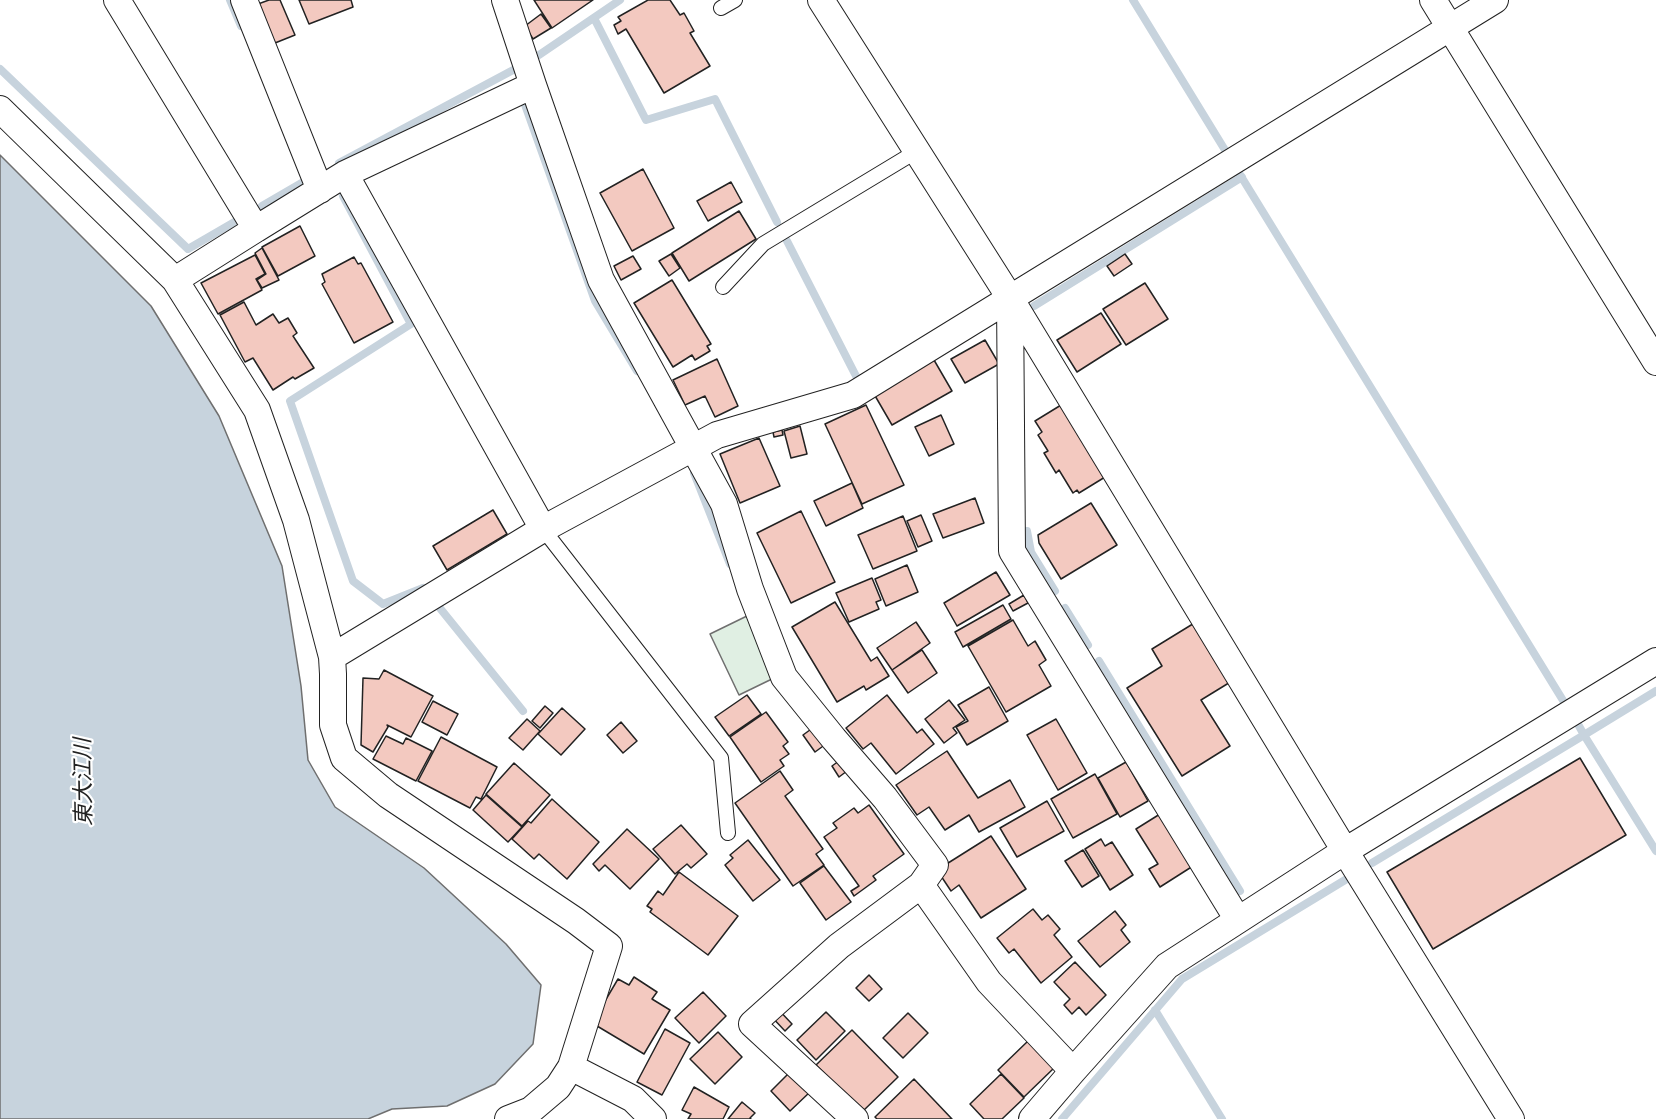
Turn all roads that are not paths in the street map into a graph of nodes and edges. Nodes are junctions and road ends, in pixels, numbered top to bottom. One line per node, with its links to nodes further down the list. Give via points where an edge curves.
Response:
1 (117, 0): 15 (street)
2 (244, 0): 14 (street)
3 (506, 0): 10 (street)
4 (735, 0): 8 (lane)
5 (821, 0): 12 (street)
6 (1433, 0): 9 (street)
7 (1495, 0): 9 (street)
8 (721, 8)
9 (1450, 27): 18 (street); 19 (street)
10 (533, 85): 13 (street); 20 (street, via 601,280)
11 (0, 109): 16 (street)
12 (917, 151): 17 (lane, via 763,244); 18 (street)
13 (345, 174): 14 (street); 21 (street)
14 (320, 190): 15 (street)
15 (256, 229): 16 (street)
16 (175, 280): 22 (street, via 256,410 296,520)
17 (723, 286)
18 (1010, 298): 20 (street, via 853,395 717,435); 25 (street); 27 (street, via 1012,551)
19 (1656, 362)
20 (694, 448): 21 (street); 26 (street, via 724,504 750,589 784,677 935,865)
21 (543, 529): 22 (street); 24 (lane, via 721,759)
22 (332, 657): 28 (street, via 333,725 344,758 388,795 609,946)
23 (1656, 661): 25 (street)
24 (728, 832)
25 (1345, 851): 27 (street); 34 (street)
26 (921, 885): 29 (street, via 989,982); 32 (street, via 839,946 752,1024)
27 (1238, 920): 29 (street, via 1167,966)
28 (571, 1067): 30 (street, via 558,1087 531,1110); 31 (street, via 633,1099)
29 (1073, 1071): 33 (street)
30 (508, 1119)
31 (653, 1119)
32 (855, 1119)
33 (1032, 1119)
34 (1511, 1119)

